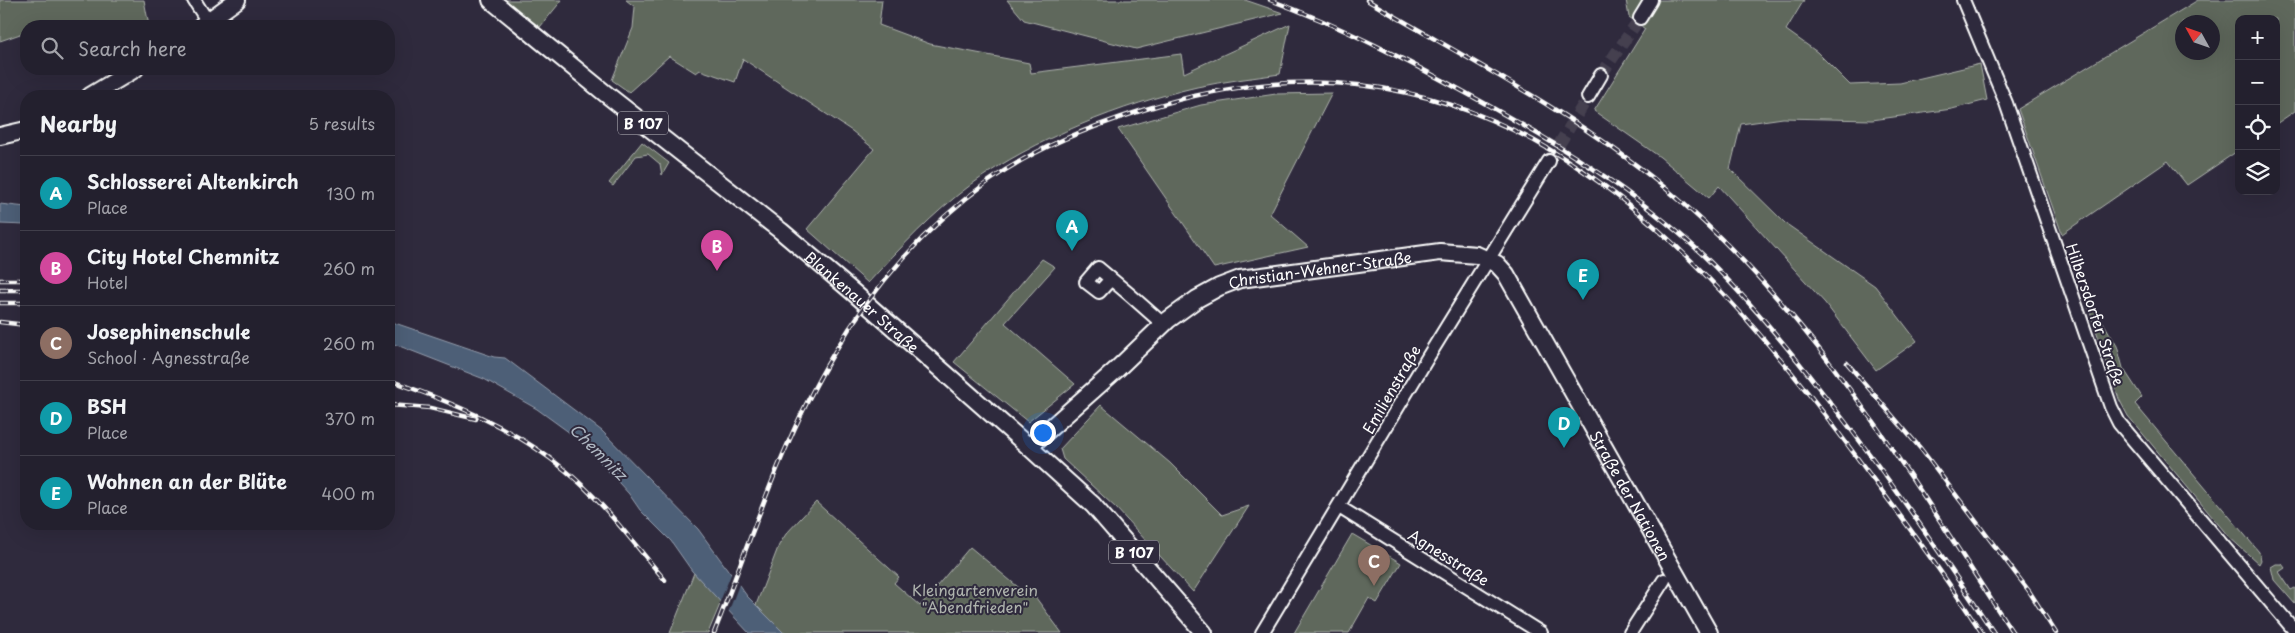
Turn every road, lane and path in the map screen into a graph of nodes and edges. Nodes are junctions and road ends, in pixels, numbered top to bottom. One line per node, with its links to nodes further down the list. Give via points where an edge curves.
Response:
1 (194, 0): 7 (street)
2 (238, 0): 8 (main road)
3 (491, 0): 19 (main road, Blankenauer Straße / B 107, via 788,236)
4 (1651, 0): 6 (street)
5 (1962, 0): 22 (street, Hilbersdorfer Straße, via 2006,103 2119,423)
6 (1640, 18)
7 (202, 20)
8 (210, 20)
9 (125, 75): 11 (main road)
10 (1601, 75): 12 (street)
11 (100, 90)
12 (1588, 97)
13 (20, 131): 14 (main road)
14 (0, 136)
15 (1549, 161): 16 (street, Emilienstraße)
16 (1489, 259): 18 (main road, Christian-Wehner-Straße, via 1466,252 1440,252 1240,279 1218,287); 20 (street, Emilienstraße); 29 (main road, Straße der Nationen, via 1506,274)
17 (1111, 279): 18 (street)
18 (1163, 324): 19 (main road, Christian-Wehner-Straße, via 1117,370)
19 (1029, 447): 25 (main road, Blankenauer Straße / B 107, via 1093,505)
20 (1339, 507): 26 (street, Emilienstraße); 27 (street, Agnesstraße)
21 (1664, 580): 28 (street)
22 (2268, 598): 23 (street, Hilbersdorfer Straße); 24 (street, Hilbersdorfer Straße)
23 (2295, 621)
24 (2295, 631)
25 (1204, 633)
26 (1262, 633)
27 (1541, 633)
28 (1630, 633)
29 (1709, 633)

